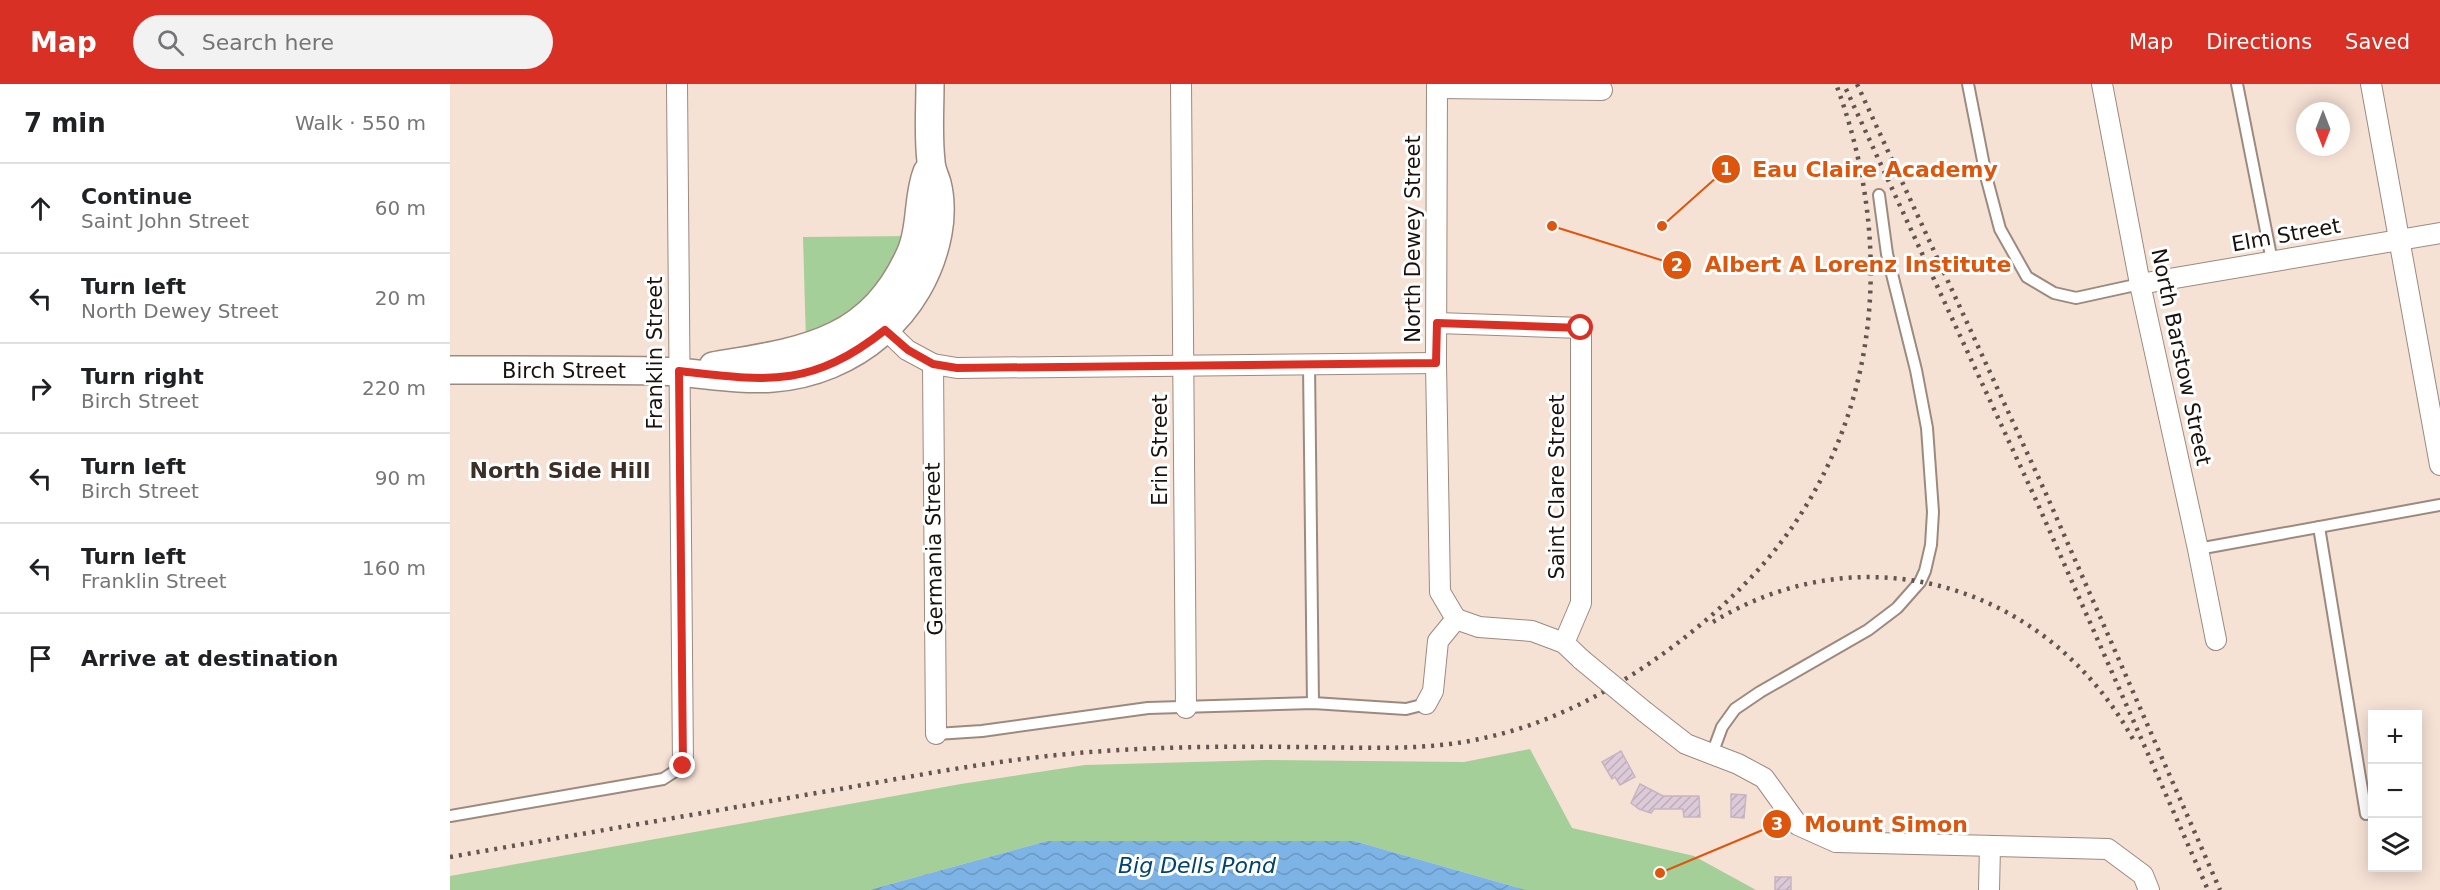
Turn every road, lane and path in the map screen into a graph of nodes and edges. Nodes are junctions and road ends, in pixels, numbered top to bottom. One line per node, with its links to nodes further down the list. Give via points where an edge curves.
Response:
1 (677, 84): 22 (street, Franklin Street)
2 (930, 84): 15 (main road, via 931,164 924,180 917,233 900,273 879,302)
3 (1181, 84): 19 (street, Erin Street)
4 (1968, 84): 14 (lane, via 2000,229 2027,277 2054,293 2076,298)
5 (2102, 84): 14 (street, North Barstow Street)
6 (2237, 84): 13 (lane)
7 (2371, 84): 12 (street)
8 (1437, 86): 9 (street); 16 (street, North Dewey Street)
9 (1602, 90)
10 (1879, 195): 34 (lane, via 1887,254 1927,428 1933,512 1925,570 1920,582 1897,608 1868,630 1736,709 1722,727)
11 (2440, 233): 12 (street, Elm Street)
12 (2400, 240): 13 (street, Elm Street); 23 (street)
13 (2272, 261): 14 (street, Elm Street)
14 (2140, 284): 26 (street, North Barstow Street)
15 (876, 321): 18 (street, via 908,350); 22 (main road, Birch Street, via 799,351)
16 (1437, 323): 17 (street, North Dewey Street); 29 (street, Saint Clare Street, via 1581,328 1581,603)
17 (1436, 363): 20 (street); 27 (street, North Dewey Street, via 1440,592)
18 (933, 364): 19 (street, via 957,368); 33 (street, Germania Street)
19 (1184, 365): 20 (street); 32 (street, Erin Street)
20 (1309, 365): 30 (lane)
21 (450, 370): 22 (main road, Birch Street)
22 (679, 371): 35 (street, Franklin Street)
23 (2440, 465)
24 (2440, 505): 25 (lane)
25 (2319, 527): 26 (lane); 36 (lane)
26 (2198, 549): 28 (street, North Barstow Street)
27 (1456, 619): 29 (street, via 1479,627 1532,631); 31 (street, via 1438,641 1433,691)
28 (2216, 640)
29 (1564, 643): 34 (street, bridge, via 1686,744)
30 (1313, 703): 31 (lane, via 1406,709); 32 (lane)
31 (1426, 704)
32 (1186, 708): 33 (lane, via 1118,711)
33 (936, 734)
34 (1712, 754): 38 (street, via 1764,778 1798,825 1836,842)
35 (683, 766): 37 (lane, via 663,779)
36 (2366, 814)
37 (450, 816)
38 (1990, 846): 39 (street); 40 (street, via 2108,849 2143,875)
39 (1989, 890)
40 (2148, 890)

